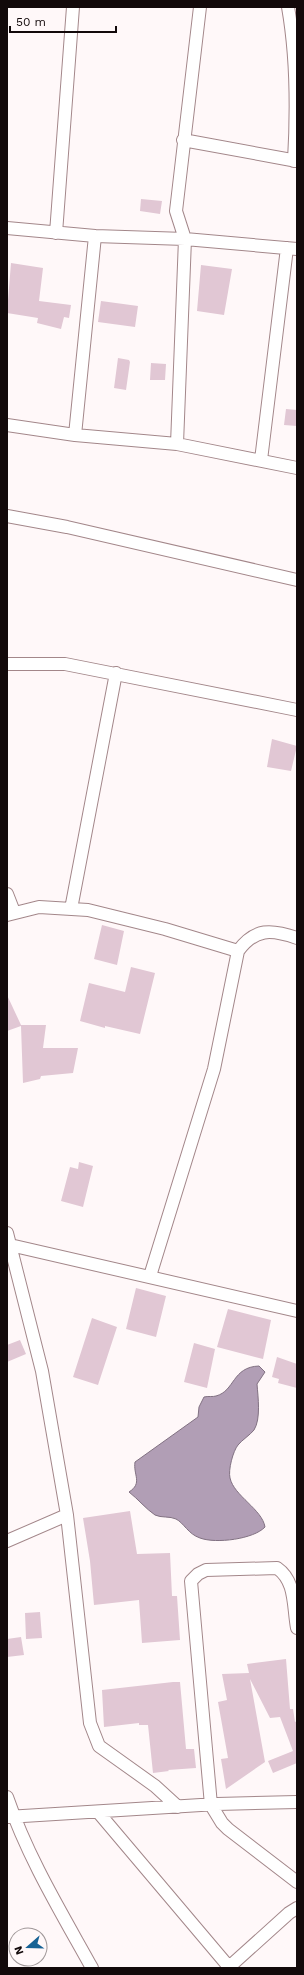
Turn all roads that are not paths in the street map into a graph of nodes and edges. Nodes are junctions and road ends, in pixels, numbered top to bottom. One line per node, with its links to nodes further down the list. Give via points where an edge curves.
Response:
1 (73, 7): 9 (street)
2 (200, 7): 6 (street)
3 (288, 7): 4 (street)
4 (295, 33): 5 (street)
5 (296, 128): 7 (street)
6 (183, 140): 7 (street); 11 (street, via 176,211)
7 (295, 161)
8 (7, 228): 9 (street)
9 (56, 233): 10 (street)
10 (95, 236): 11 (street); 14 (street)
11 (185, 239): 12 (street); 15 (street)
12 (292, 248): 16 (street)
13 (7, 425): 14 (street)
14 (75, 435): 15 (street)
15 (177, 444): 16 (street)
16 (260, 460): 17 (street)
17 (297, 468)
18 (7, 516): 19 (street, via 67,527)
19 (297, 580)
20 (7, 664): 21 (street, via 65,664)
21 (116, 674): 22 (street); 24 (street)
22 (297, 710)
23 (7, 894): 25 (street)
24 (71, 908): 25 (street, via 38,907); 27 (street, via 165,929)
25 (11, 914)
26 (297, 938): 27 (street, via 281,933 258,932)
27 (238, 951): 29 (street, via 214,1069)
28 (8, 1239): 29 (street); 31 (street, via 42,1371)
29 (150, 1276): 30 (street)
30 (297, 1311)
31 (67, 1515): 32 (street); 38 (street, via 93,1734 100,1746 155,1786)
32 (7, 1541)
33 (295, 1607): 34 (street); 37 (street, via 287,1576 272,1567 206,1570 191,1581)
34 (297, 1628)
35 (7, 1797): 40 (street)
36 (297, 1802): 37 (street)
37 (211, 1805): 38 (street); 41 (street, via 228,1829)
38 (178, 1807): 39 (street)
39 (98, 1812): 40 (street); 44 (street)
40 (10, 1817): 43 (street)
41 (297, 1882)
42 (297, 1908): 44 (street)
43 (92, 1968)
44 (228, 1968)

